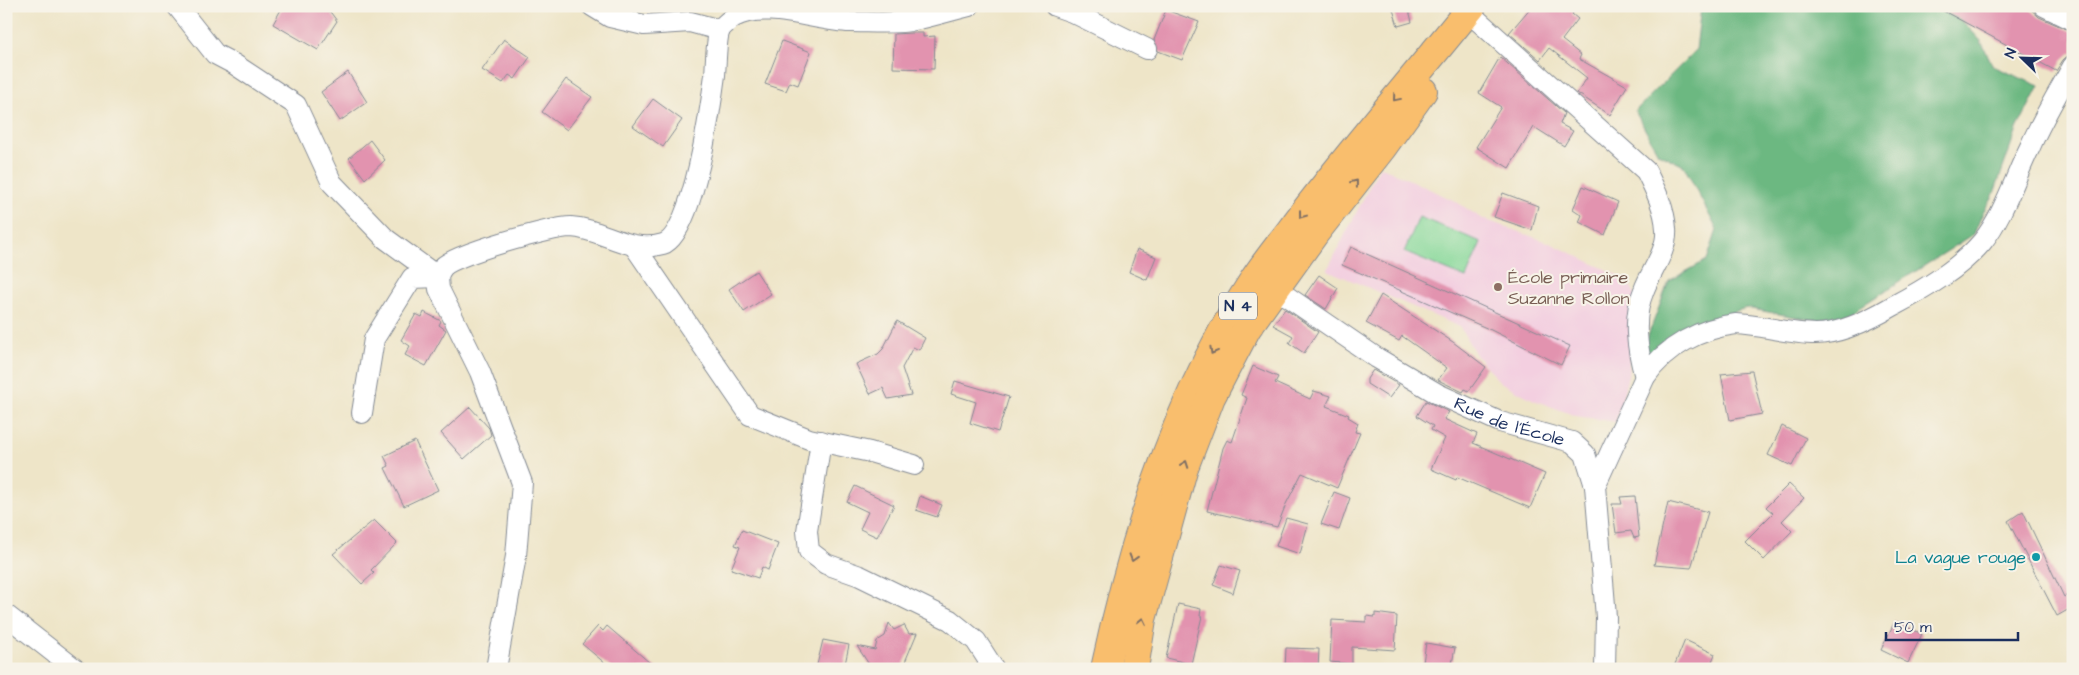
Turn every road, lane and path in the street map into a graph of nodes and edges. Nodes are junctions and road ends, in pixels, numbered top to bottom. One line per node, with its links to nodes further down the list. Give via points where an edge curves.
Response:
1 (177, 6): 12 (street, via 215,54 296,105 332,183 386,239)
2 (592, 6): 8 (street, via 610,17 644,25 690,22)
3 (969, 6): 8 (street, via 908,21 848,22 774,10 742,14)
4 (1055, 6): 9 (street)
5 (2044, 6): 7 (street)
6 (1477, 10): 13 (highway, N 4, one-way to 6, via 1382,148); 14 (street, via 1646,171 1654,187 1666,229 1662,250 1643,291 1638,315 1638,350); 23 (highway, N 4, one-way to 23, via 1326,183 1253,281 1211,354 1148,511 1118,606)
7 (2073, 20)
8 (720, 30): 11 (street, via 707,130 687,204 672,238 664,244)
9 (1147, 49)
10 (2073, 66): 14 (street, via 2037,131 1991,229 1966,258 1932,283 1874,317 1827,332 1815,334 1743,324 1723,325 1676,346 1651,367)
11 (635, 247): 12 (street, via 590,230 571,227 550,230 448,263); 16 (street, via 750,415)
12 (438, 277): 15 (street, via 412,278 374,339); 21 (street, via 439,288 480,372 522,483 516,556)
13 (1276, 288): 18 (street, Rue de l'École, via 1377,358 1438,394 1500,422 1572,442 1585,454); 24 (highway, N 4, one-way to 13, via 1142,619 1183,470 1211,397 1247,328)
14 (1645, 377): 18 (street)
15 (362, 413)
16 (821, 441): 17 (street); 22 (street, via 807,531 809,551 826,564 860,576 950,620 976,641)
17 (914, 465)
18 (1595, 486): 25 (street, Rue de l'École, via 1606,617)
19 (6, 615): 20 (street)
20 (75, 669)
21 (496, 669)
22 (994, 669)
23 (1105, 669)
24 (1134, 669)
25 (1605, 669)

